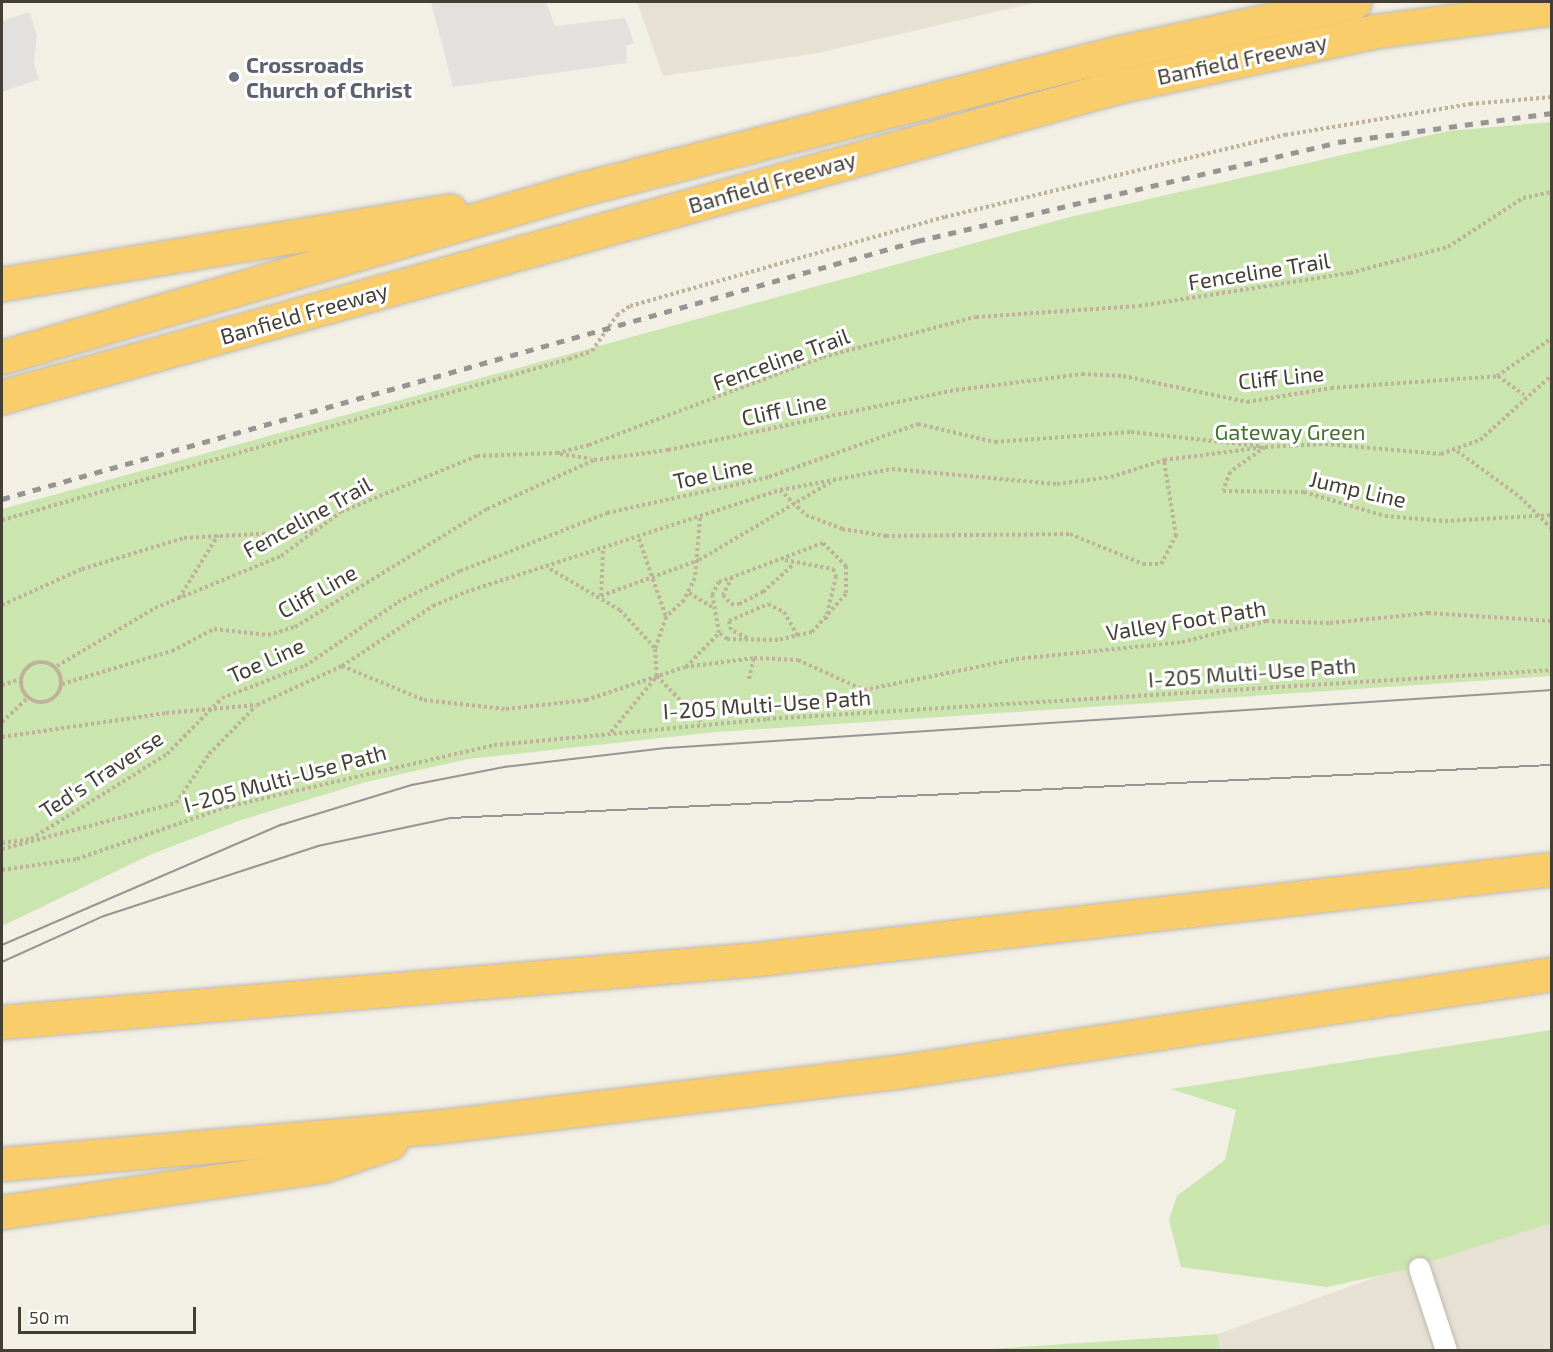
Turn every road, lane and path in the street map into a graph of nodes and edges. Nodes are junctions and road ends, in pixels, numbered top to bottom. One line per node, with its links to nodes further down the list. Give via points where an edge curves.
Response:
1 (1354, 2): 4 (highway, Banfield Freeway, via 1112,54)
2 (1551, 8): 12 (highway, Banfield Freeway, via 1365,33 1120,86)
3 (1551, 97): 24 (path, via 1470,104 1285,135 945,217 630,306 617,315 592,351 569,359)
4 (581, 189): 6 (highway); 8 (highway, Banfield Freeway)
5 (1551, 192): 15 (path, Fenceline Trail, via 1523,198 1448,247 1426,254 1300,285 1139,306 1004,312 954,322 823,357)
6 (2, 284)
7 (1551, 338): 10 (path)
8 (2, 357)
9 (1551, 375): 11 (path)
10 (1497, 376): 11 (path); 16 (path, Cliff Line, via 1331,388 1247,402 1123,376 1082,375 956,390 668,450)
11 (1524, 395): 14 (path, via 1480,440)
12 (2, 398)
13 (1265, 447): 14 (path, via 1324,444 1414,455); 17 (path); 21 (path, Jump Line, via 1230,472 1223,491 1304,492 1385,516 1445,521); 61 (path, Toe Line, via 1131,432 995,442 918,424 769,477 607,513 498,554 398,602 304,666 222,698)
14 (1457, 451): 21 (path)
15 (557, 453): 16 (path); 26 (path, Fenceline Trail, via 477,456 368,499)
16 (594, 460): 56 (path, Cliff Line, via 487,509 295,627 268,635 214,629 172,651)
17 (1164, 460): 18 (path, via 1111,477 1057,484 892,469); 20 (path, via 1176,536 1161,564 1143,564 1070,534 886,536 842,529)
18 (837, 478): 19 (path); 20 (path)
19 (780, 490): 20 (path); 23 (path)
20 (788, 502): 31 (path)
21 (1541, 514): 22 (path, Jump Line); 25 (path)
22 (1551, 515)
23 (700, 518): 28 (path); 31 (path)
24 (2, 520)
25 (1551, 529)
26 (315, 531): 27 (path); 38 (path, Fenceline Trail, via 265,564)
27 (218, 535): 38 (path); 39 (path, via 149,546)
28 (639, 539): 29 (path); 34 (path)
29 (603, 551): 33 (path); 37 (path)
30 (784, 559): 32 (path); 35 (path); 43 (path, via 823,543 846,566 846,594)
31 (699, 560): 34 (path); 36 (path)
32 (795, 564): 35 (path, via 763,592 739,604 731,604 723,595); 43 (path, via 833,569 836,576)
33 (549, 569): 37 (path); 50 (path, via 434,606)
34 (652, 577): 37 (path); 41 (path)
35 (732, 577): 40 (path, via 714,587)
36 (689, 593): 40 (path); 41 (path)
37 (601, 596): 47 (path)
38 (178, 598): 49 (path, Fenceline Trail)
39 (2, 605)
40 (713, 607): 44 (path)
41 (666, 617): 47 (path)
42 (1551, 621): 48 (path, Valley Foot Path, via 1428,613 1330,623 1266,621 1182,642 1016,659 864,690 798,660)
43 (825, 624): 45 (path)
44 (719, 633): 46 (path, via 727,639); 51 (path)
45 (798, 636): 46 (path); 46 (path, via 784,612 768,604 729,621 731,630)
46 (749, 639)
47 (655, 649): 53 (path)
48 (754, 658): 51 (path); 55 (path)
49 (57, 666): 54 (path, via 38,664); 56 (path)
50 (342, 666): 53 (path, via 382,688 476,709 586,700); 59 (path)
51 (685, 667): 53 (path)
52 (1551, 670): 64 (path, I-205 Multi-Use Path)
53 (657, 676): 62 (path); 65 (path)
54 (23, 678): 57 (path); 58 (path, via 20,687)
55 (749, 679)
56 (62, 684): 58 (path, via 47,699)
57 (2, 685)
58 (27, 699): 63 (path)
59 (257, 705): 61 (path); 68 (path, via 208,754 176,803)
60 (748, 706): 62 (path)
61 (206, 711): 66 (path); 67 (path, Ted's Traverse, via 167,754 31,838)
62 (695, 716): 64 (path)
63 (2, 722)
64 (703, 724): 65 (path, I-205 Multi-Use Path)
65 (611, 732): 70 (path, I-205 Multi-Use Path, via 494,746 394,765 289,797 226,807 77,859)
66 (2, 737)
67 (2, 843)
68 (2, 849)
69 (1551, 869): 72 (highway, via 734,962)
70 (2, 870)
71 (1551, 974): 73 (highway, via 1019,1056)
72 (2, 1022)
73 (434, 1127): 74 (highway); 75 (highway, via 322,1167)
74 (2, 1164)
75 (2, 1212)
76 (1419, 1268): 77 (street)
77 (1446, 1350)

